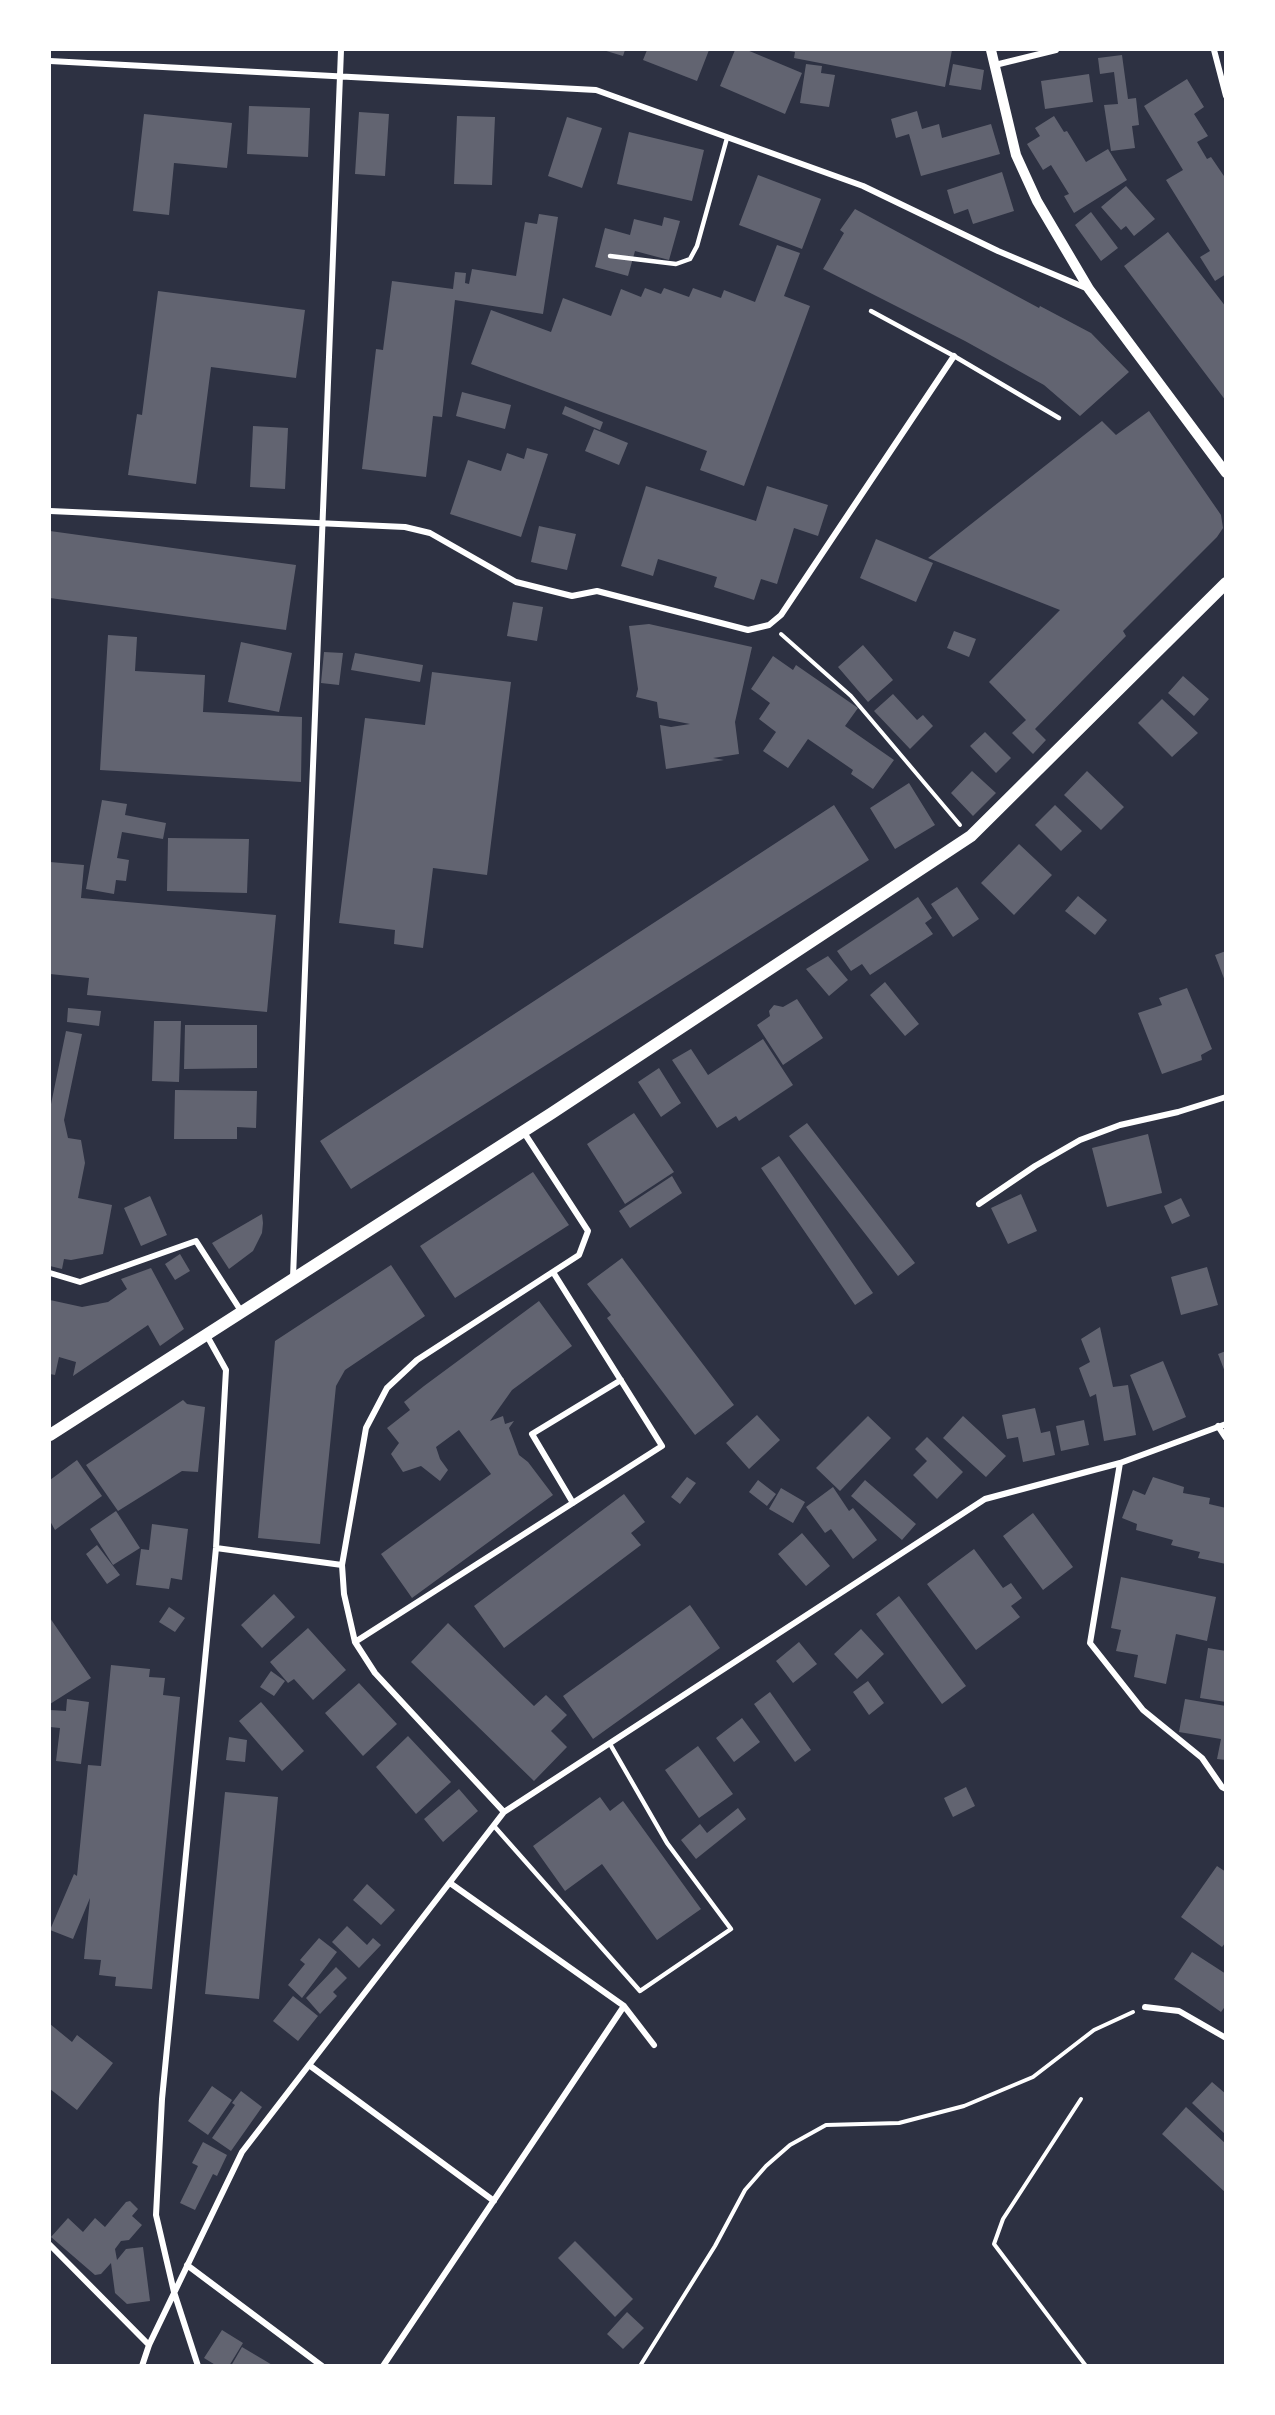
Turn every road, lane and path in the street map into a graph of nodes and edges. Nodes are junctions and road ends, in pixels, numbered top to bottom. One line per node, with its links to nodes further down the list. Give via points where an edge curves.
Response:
1 (341, 50): 7 (street)
2 (991, 50): 6 (street)
3 (1056, 50): 6 (street)
4 (1214, 50): 8 (street)
5 (50, 61): 7 (street)
6 (994, 65): 11 (street, via 1016,155 1037,201)
7 (340, 76): 9 (street, via 596,90); 17 (street)
8 (1226, 96)
9 (727, 138): 10 (lane, via 690,259 676,264); 11 (street, via 863,186 998,251)
10 (610, 256)
11 (1089, 289): 15 (street)
12 (871, 312): 13 (lane)
13 (954, 356): 14 (lane); 19 (street, via 781,615)
14 (1059, 418)
15 (1226, 473)
16 (50, 511): 17 (street)
17 (322, 522): 19 (street, via 405,527 430,533 516,582 572,596 597,591 748,630); 26 (street)
18 (1226, 583): 20 (main road)
19 (769, 625): 20 (path, via 851,696)
20 (971, 837): 22 (main road)
21 (1226, 1097): 23 (street, via 1120,1125 1080,1140)
22 (523, 1131): 24 (street, via 588,1230 579,1255); 26 (main road)
23 (979, 1204)
24 (553, 1272): 29 (street); 37 (street, via 417,1360 387,1388 366,1428)
25 (50, 1273): 27 (street, via 80,1282 196,1241)
26 (293, 1277): 27 (main road)
27 (241, 1311): 28 (main road)
28 (206, 1333): 32 (main road); 36 (street, via 226,1371)
29 (621, 1380): 35 (street, via 662,1446); 35 (street, via 532,1434)
30 (1226, 1424): 31 (street)
31 (1218, 1426): 33 (street); 34 (street)
32 (50, 1435)
33 (1226, 1438)
34 (1120, 1463): 39 (street, via 985,1498); 40 (street, via 1090,1643 1143,1710 1202,1758)
35 (573, 1503): 38 (street)
36 (216, 1548): 37 (street); 53 (street, via 162,2099 156,2216)
37 (342, 1565): 38 (street)
38 (354, 1642): 41 (street, via 375,1673)
39 (610, 1744): 41 (street); 42 (lane, via 667,1843 731,1929 640,1991)
40 (1226, 1789)
41 (504, 1812): 42 (street)
42 (494, 1826): 43 (street)
43 (450, 1883): 44 (street); 48 (street)
44 (624, 2006): 47 (street); 50 (street)
45 (1145, 2007): 46 (street, via 1179,2011); 59 (path, via 1094,2030 1033,2077 964,2106 899,2123 826,2125 790,2145 745,2190)
46 (1226, 2038)
47 (654, 2044)
48 (309, 2066): 50 (street); 52 (street, via 242,2152)
49 (1081, 2099): 60 (path, via 1003,2219 994,2244)
50 (494, 2200): 58 (street)
51 (50, 2245): 54 (street)
52 (187, 2265): 53 (street); 57 (street)
53 (174, 2292): 54 (street); 56 (street)
54 (149, 2344): 55 (street)
55 (142, 2366)
56 (198, 2366)
57 (322, 2366)
58 (383, 2366)
59 (640, 2366)
60 (1086, 2366)

